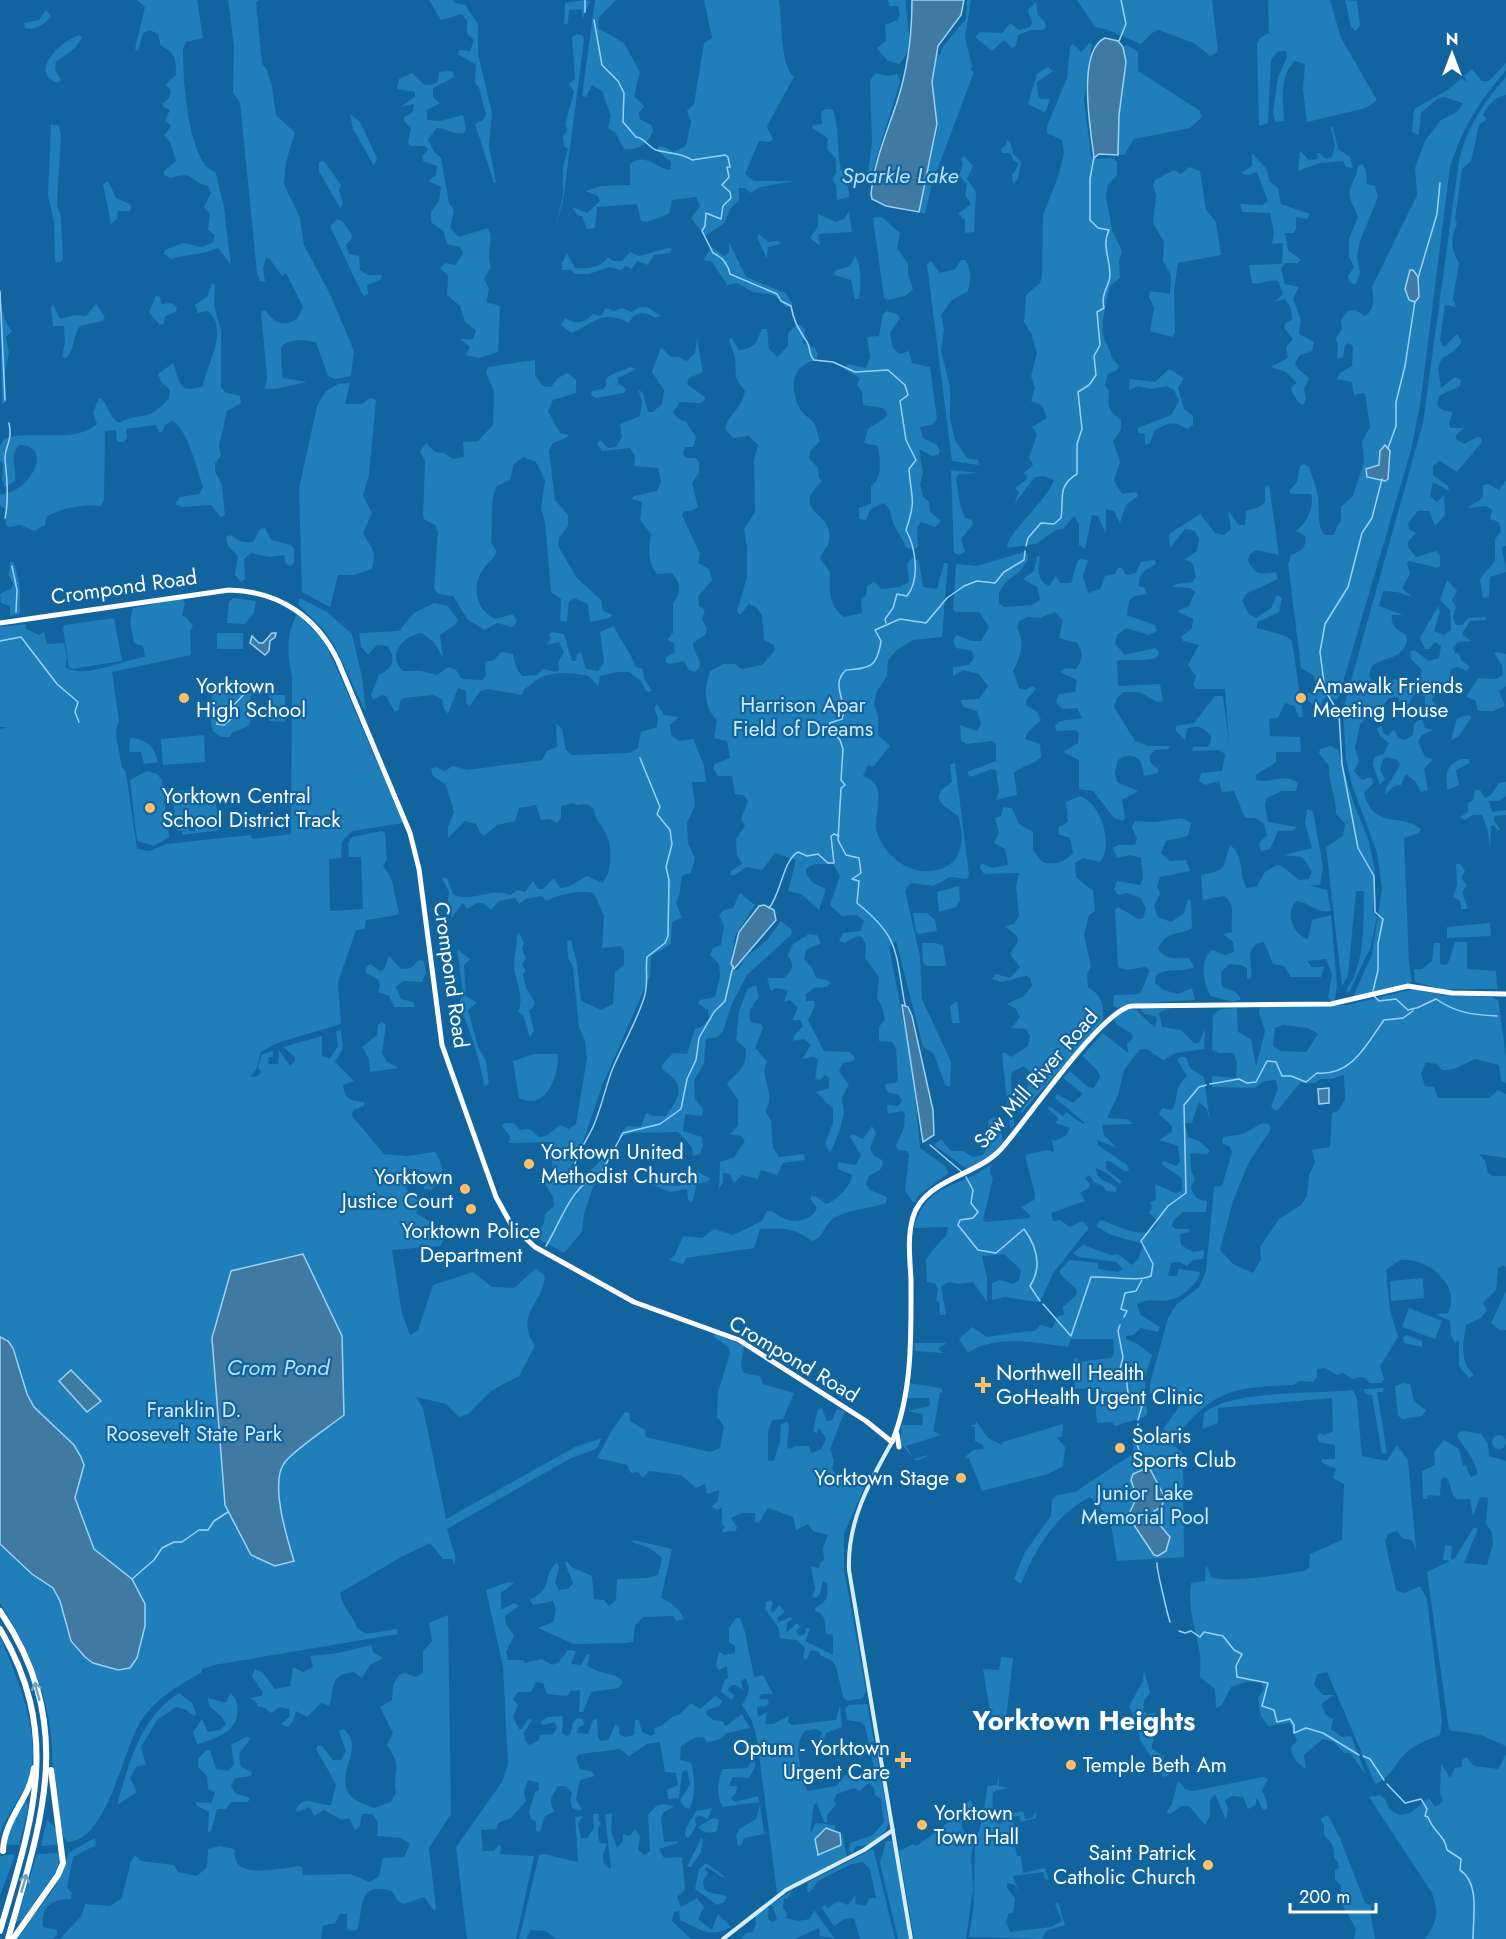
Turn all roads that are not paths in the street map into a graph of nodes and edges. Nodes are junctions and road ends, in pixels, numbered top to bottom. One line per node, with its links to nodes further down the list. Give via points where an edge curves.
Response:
1 (0, 622): 3 (highway, Crompond Road, via 229,590 274,598 312,622 329,642 408,824 419,869 442,1045 508,1221 535,1247 636,1303 739,1341)
2 (1506, 994): 4 (highway, Saw Mill River Road, via 1404,987 1335,1003 1132,1006 1119,1010 999,1151 978,1169 929,1193 914,1214 910,1241 911,1354)
3 (879, 1431): 4 (highway); 5 (highway, Crompond Road)
4 (896, 1431): 5 (highway, Saw Mill River Road); 6 (highway)
5 (892, 1442): 11 (main road, Saw Mill River Road, via 856,1513 848,1559)
6 (899, 1447)
7 (0, 1611): 9 (highway, one-way to 7, via 29,1666)
8 (0, 1629): 10 (highway, via 26,1687)
9 (43, 1716): 16 (highway, one-way to 9, via 43,1810 47,1768); 17 (highway, via 63,1860 58,1875)
10 (36, 1737): 14 (highway, via 32,1779 7,1826); 15 (highway, via 33,1810)
11 (893, 1829): 12 (main road); 13 (main road, Saw Mill River Road)
12 (883, 1839): 13 (main road); 18 (main road, via 786,1890)
13 (896, 1841): 19 (main road, Saw Mill River Road)
14 (3, 1851)
15 (0, 1931)
16 (8, 1939)
17 (13, 1939)
18 (723, 1939)
19 (911, 1939)

